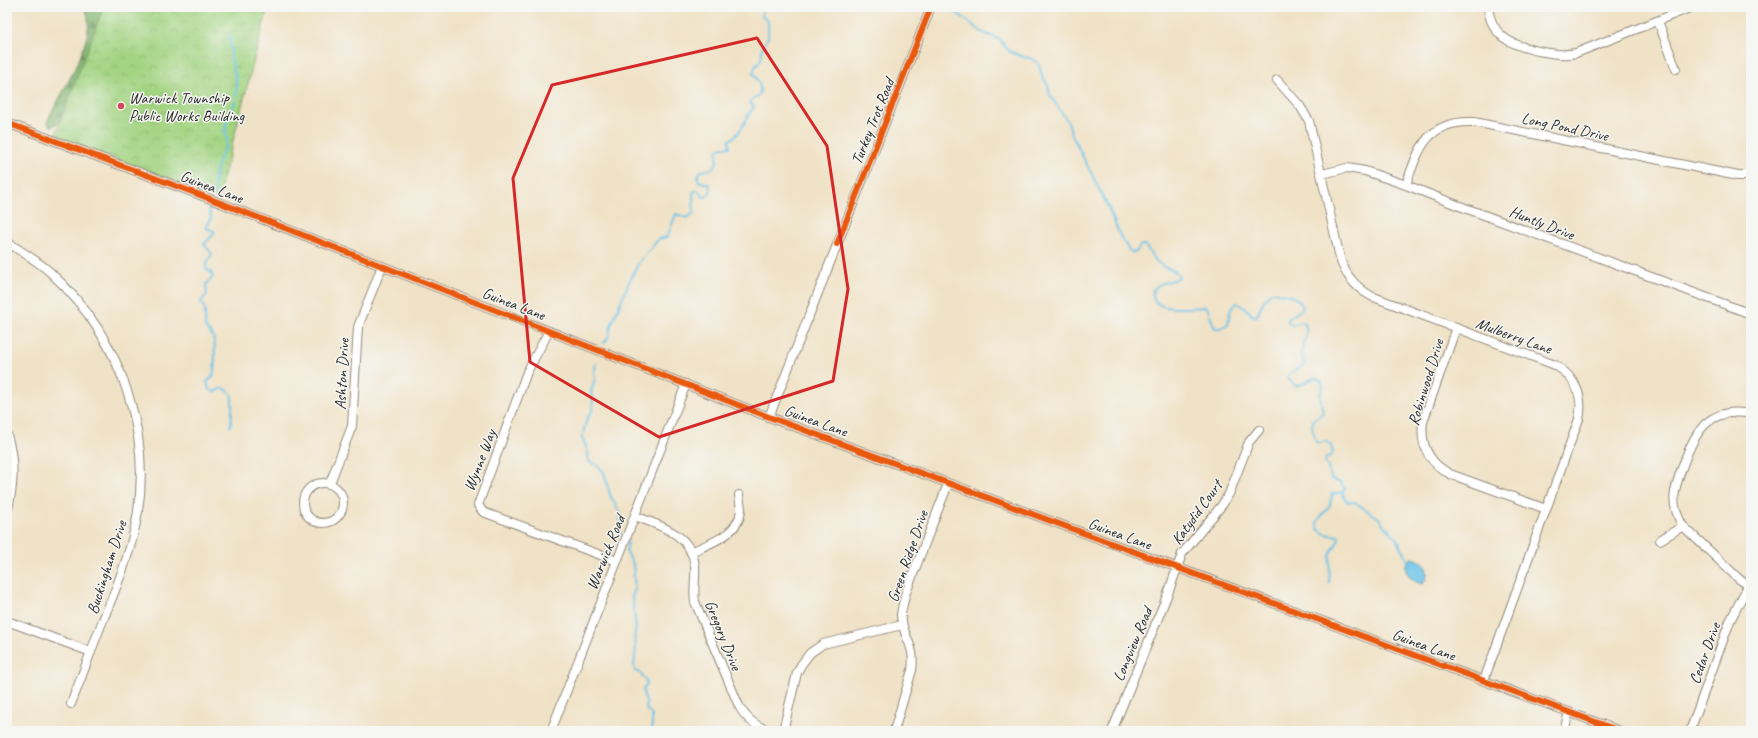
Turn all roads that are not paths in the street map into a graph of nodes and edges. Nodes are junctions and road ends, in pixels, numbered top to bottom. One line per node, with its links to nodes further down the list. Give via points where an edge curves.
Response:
1 (931, 7): 18 (street, Turkey Trot Road)
2 (1488, 7): 4 (street, via 1494,26 1508,41 1557,55 1576,53)
3 (1692, 7): 4 (street)
4 (1658, 21): 5 (street)
5 (1676, 69)
6 (1277, 80): 8 (street, Mulberry Lane, via 1309,120)
7 (8, 125): 12 (street, Guinea Lane)
8 (1322, 174): 10 (street, Huntly Drive, via 1339,169 1358,169); 14 (street, Mulberry Lane, via 1340,258 1355,285 1371,296)
9 (1751, 176): 10 (street, Long Pond Drive, via 1723,173 1474,122 1463,122 1444,126 1425,140)
10 (1406, 185): 13 (street, Huntly Drive)
11 (7, 242): 35 (street, Buckingham Drive, via 51,273 95,324 115,358 128,389 134,415 141,472 137,520 129,553)
12 (382, 266): 15 (street, Guinea Lane); 21 (street, Ashton Drive, via 358,327 352,426)
13 (1751, 314)
14 (1456, 328): 24 (street, Robinwood Drive, via 1423,422 1422,437 1427,454 1437,466 1450,474); 24 (street, Mulberry Lane, via 1555,365 1570,376 1578,390 1581,405 1578,419)
15 (549, 331): 16 (street, Guinea Lane); 30 (street, Wynne Way, via 527,372 478,505 483,512)
16 (686, 384): 18 (street, Guinea Lane); 26 (street, Warwick Road)
17 (1751, 414): 27 (street, Cedar Drive, via 1724,414 1707,423 1695,436 1674,493 1675,509)
18 (769, 417): 22 (street, Guinea Lane)
19 (1259, 430): 31 (street, Katydid Court, via 1249,442 1229,494 1186,547)
20 (7, 435): 25 (street, via 13,479)
21 (330, 483): 21 (street, via 315,483 304,495 302,502 305,512 315,522 327,523 338,517 342,511 343,496 340,490)
22 (948, 484): 31 (street, Guinea Lane); 34 (street, Green Ridge Drive, via 905,595 901,610)
23 (739, 494): 29 (street, via 741,510 734,528 720,539)
24 (1546, 509): 36 (street, Mulberry Lane)
25 (7, 512)
26 (635, 516): 29 (street, Gregory Drive, via 673,531 680,536); 30 (street, Warwick Road)
27 (1683, 526): 28 (street); 32 (street, Cedar Drive, via 1739,579)
28 (1660, 540)
29 (691, 552): 40 (street, Gregory Drive, via 695,565 695,602 739,706 749,720)
30 (617, 562): 39 (street, Warwick Road)
31 (1177, 568): 36 (street, Guinea Lane); 43 (street, Longview Road)
32 (1750, 584): 46 (street, Cedar Drive, via 1730,621)
33 (7, 621): 35 (street)
34 (902, 625): 41 (street, via 828,643 810,653 797,673); 42 (street, Green Ridge Drive, via 914,661)
35 (91, 652): 37 (street, Buckingham Drive)
36 (1484, 680): 38 (street, Guinea Lane)
37 (71, 704)
38 (1569, 712): 44 (street); 45 (street, Guinea Lane)
39 (551, 731)
40 (771, 731)
41 (783, 731)
42 (894, 731)
43 (1112, 731)
44 (1564, 731)
45 (1620, 731)
46 (1690, 731)

